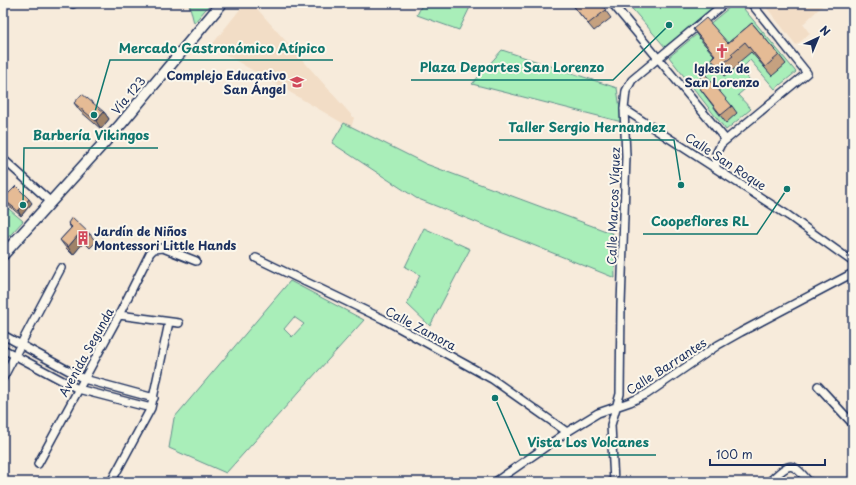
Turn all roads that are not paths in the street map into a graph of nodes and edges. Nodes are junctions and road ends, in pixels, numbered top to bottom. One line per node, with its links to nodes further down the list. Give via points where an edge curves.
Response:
1 (222, 3): 10 (main road, Vía 123, via 121,124)
2 (612, 3): 5 (street)
3 (725, 3): 5 (street, Calle Marcos Víquez)
4 (751, 3): 7 (street, via 807,73)
5 (658, 59): 6 (street, Calle Marcos Víquez, via 629,85); 7 (street)
6 (624, 109): 9 (street, Calle San Roque); 29 (street, Calle Marcos Víquez, via 626,156 620,305 620,394)
7 (726, 140): 9 (street, via 716,154)
8 (3, 159): 10 (street)
9 (716, 168): 14 (street, Calle San Roque)
10 (51, 202): 11 (main road, Vía 123)
11 (3, 255)
12 (256, 258): 32 (street, Calle Zamora, via 383,319 492,379)
13 (196, 261): 17 (street, Avenida Segunda, via 163,248 154,249)
14 (853, 262)
15 (61, 268): 21 (street)
16 (853, 273): 29 (street, Calle Barrantes, via 718,345 647,394)
17 (119, 315): 18 (street); 25 (street, Avenida Segunda)
18 (169, 322): 19 (street); 28 (street)
19 (179, 323)
20 (3, 335): 21 (street)
21 (20, 346): 23 (street); 25 (street)
22 (3, 349): 23 (street)
23 (15, 356): 24 (street); 27 (street)
24 (3, 378)
25 (84, 379): 27 (street, Avenida Segunda); 28 (street)
26 (818, 386): 31 (street)
27 (78, 389): 30 (street); 33 (street, Avenida Segunda)
28 (154, 398): 30 (street)
29 (617, 406): 32 (street, Calle Barrantes, via 598,413); 36 (street, Calle Marcos Víquez, via 611,425)
30 (151, 408): 34 (street)
31 (853, 424)
32 (567, 432): 35 (street, Calle Barrantes)
33 (38, 464)
34 (111, 482)
35 (495, 482)
36 (614, 482)
37 (769, 482): 38 (street, via 789,466 798,469)
38 (809, 482)

